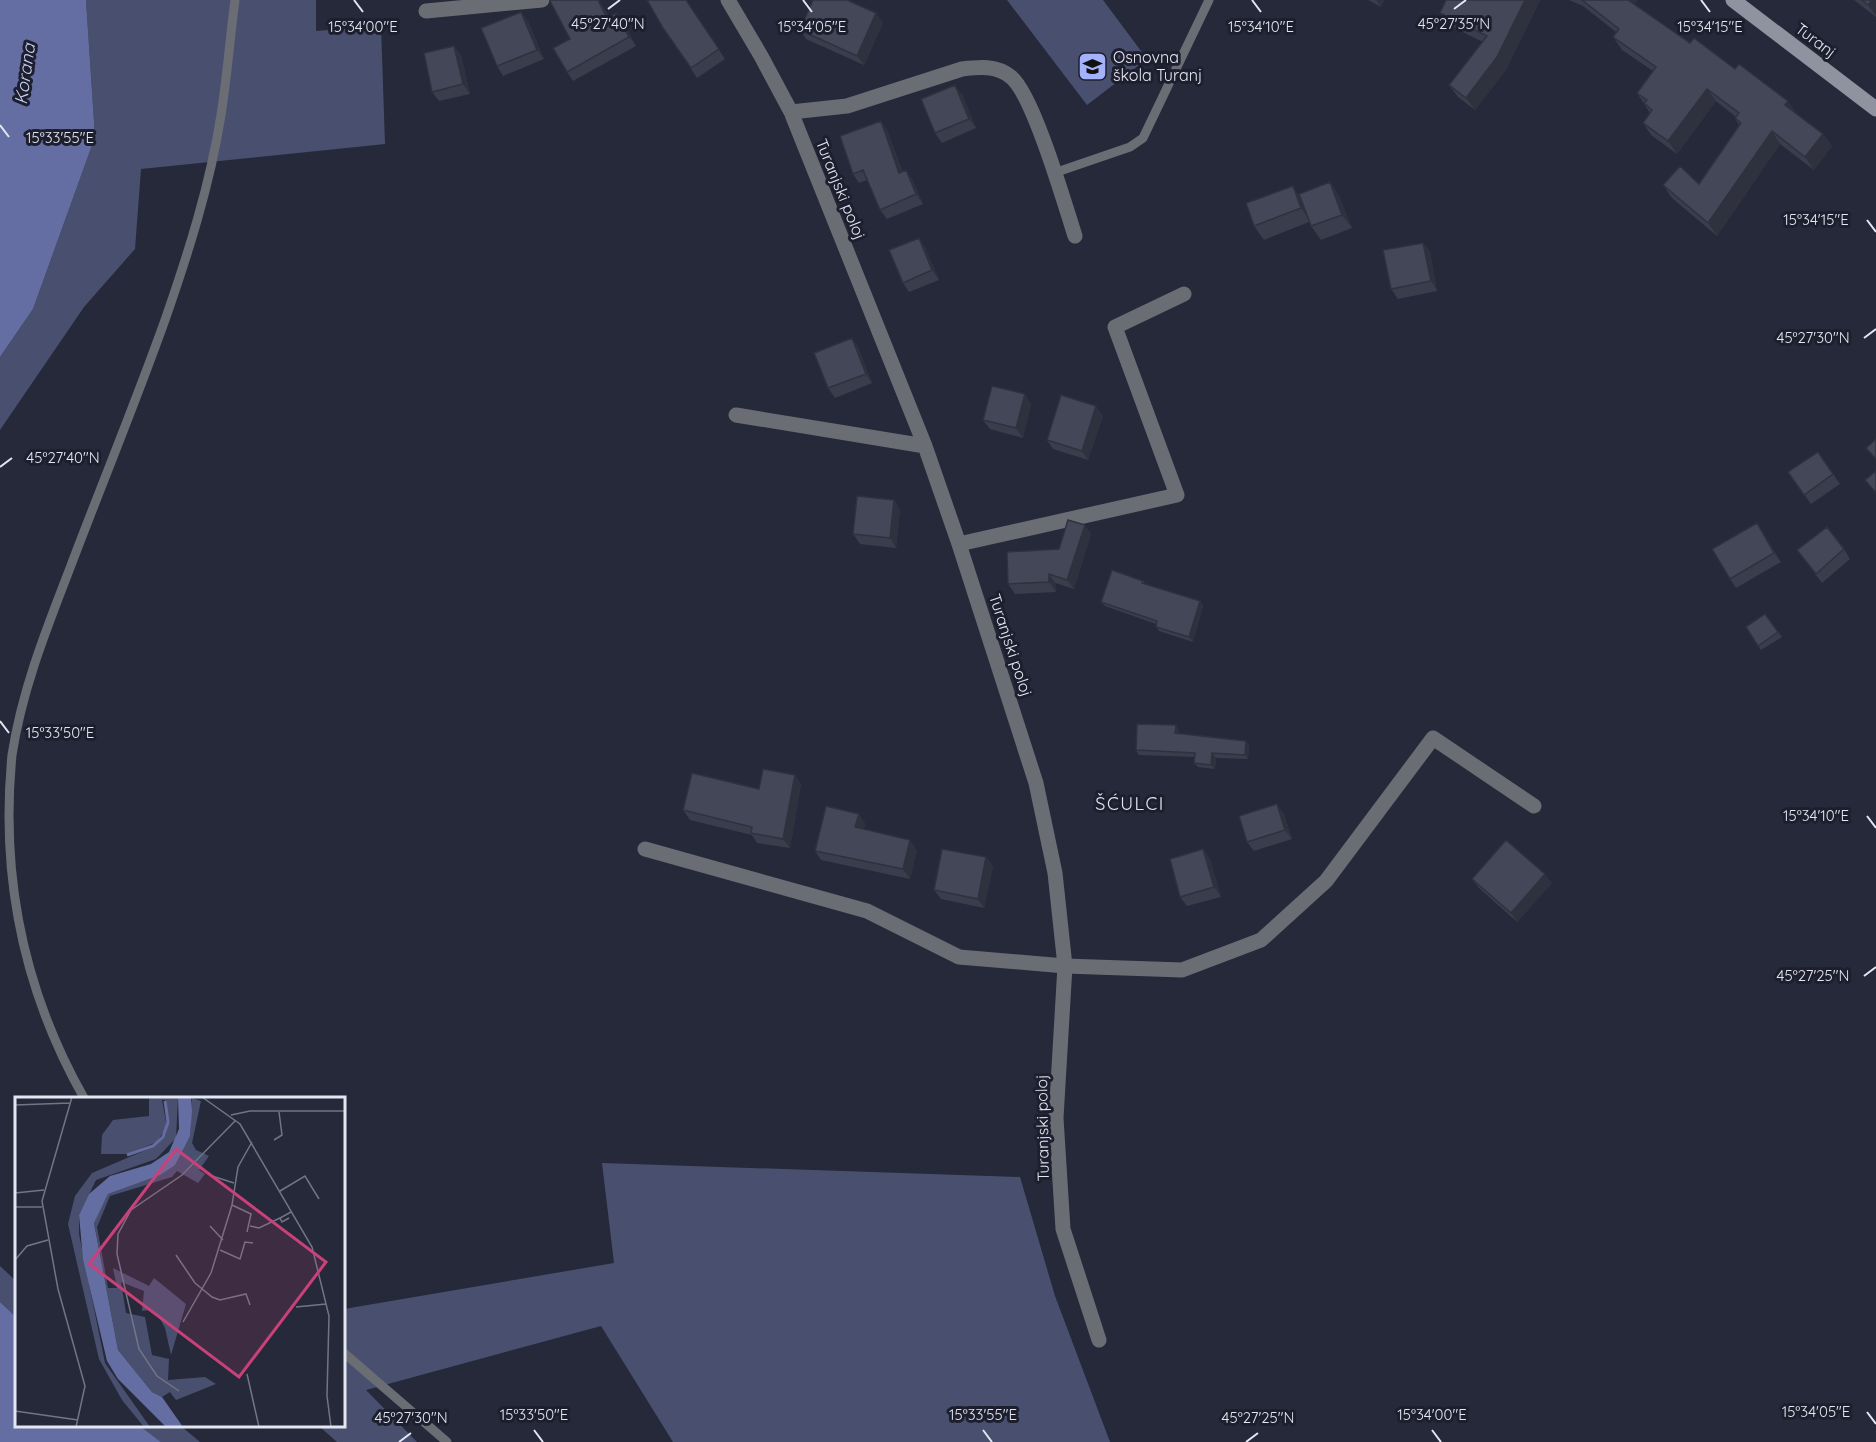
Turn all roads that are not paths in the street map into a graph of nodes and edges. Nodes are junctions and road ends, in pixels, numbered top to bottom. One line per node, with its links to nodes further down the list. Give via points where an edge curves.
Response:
1 (235, 0): 18 (lane, via 221,115 183,268 40,644 12,757 8,795 9,872 22,951 48,1028)
2 (542, 0): 6 (street)
3 (728, 0): 8 (street, Turanjski poloj)
4 (1209, 0): 9 (lane, via 1143,138 1131,147)
5 (1733, 0): 7 (main road, Turanj)
6 (426, 11)
7 (1876, 109)
8 (791, 112): 9 (street, via 847,106 962,69 997,69 1012,77 1023,91); 13 (street, Turanjski poloj)
9 (1054, 173): 10 (street)
10 (1075, 236)
11 (1185, 294): 14 (street, via 1115,327 1177,495)
12 (736, 415): 13 (street)
13 (925, 446): 14 (street, Turanjski poloj)
14 (959, 544): 17 (street, Turanjski poloj, via 1036,783 1055,873)
15 (1534, 806): 17 (street, via 1433,738 1326,881 1262,940 1182,970)
16 (645, 849): 17 (street, via 867,911 959,957)
17 (1065, 966): 19 (street, Turanjski poloj, via 1056,1118 1063,1229)
18 (83, 1097)
19 (1099, 1340)
20 (345, 1354): 21 (lane)
21 (447, 1442)

